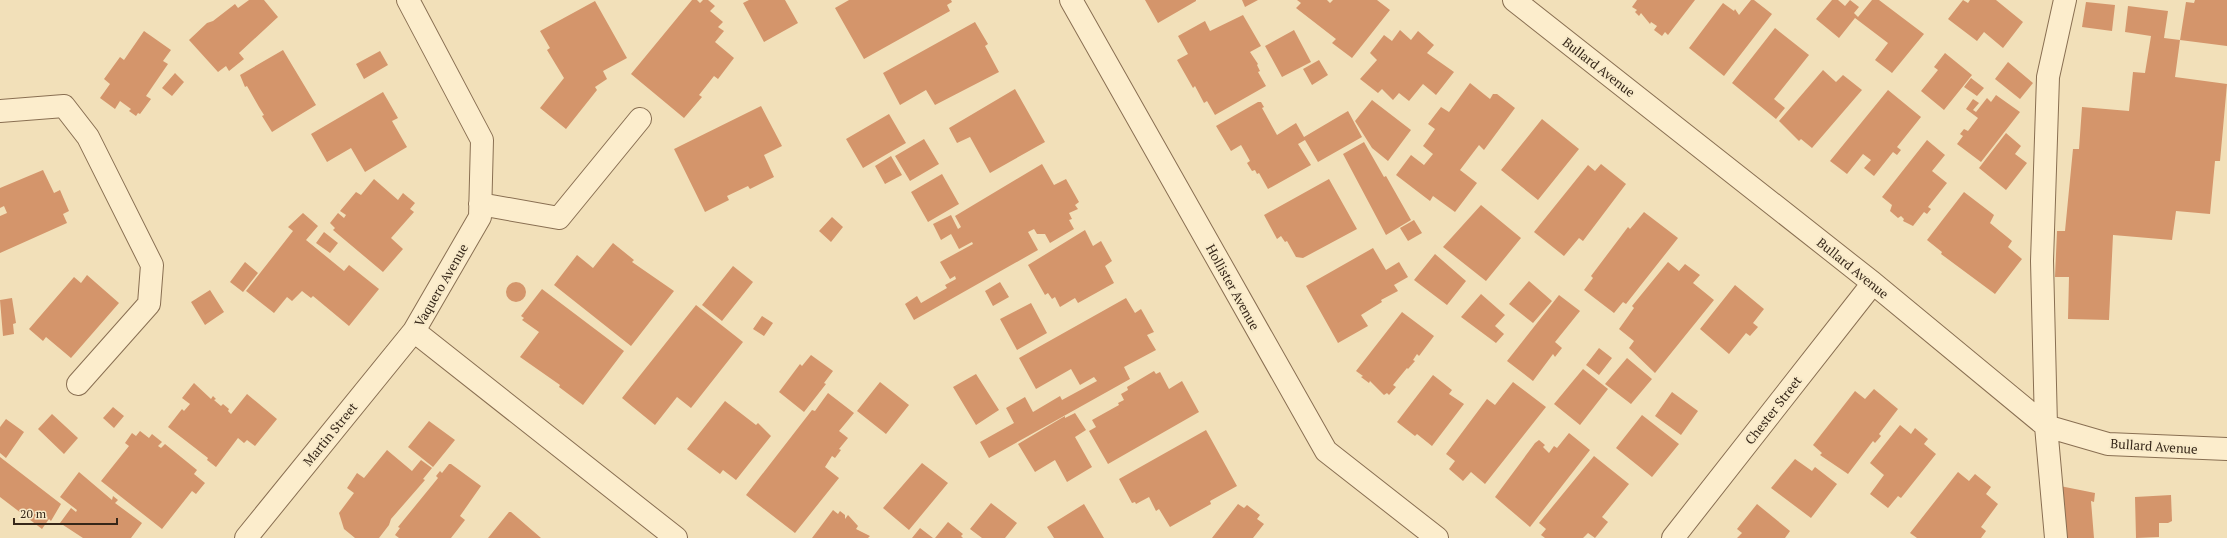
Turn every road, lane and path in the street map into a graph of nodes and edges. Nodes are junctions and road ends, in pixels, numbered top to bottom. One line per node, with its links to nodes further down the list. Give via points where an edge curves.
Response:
1 (408, 0): 7 (street, Vaquero Avenue, via 482,140)
2 (1071, 0): 15 (street, Hollister Avenue, via 1326,451)
3 (1514, 0): 8 (street, Bullard Avenue)
4 (2065, 0): 11 (street, via 2048,77 2042,261)
5 (0, 111): 10 (street, via 64,106 88,137 152,265 149,304)
6 (640, 119): 7 (street, via 559,218)
7 (480, 204): 9 (street, Vaquero Avenue, via 480,217)
8 (1873, 283): 11 (street, Bullard Avenue); 16 (street, Chester Street)
9 (414, 331): 13 (street, Martin Street); 14 (street, Vaquero Avenue)
10 (78, 384)
11 (2046, 426): 12 (street, Bullard Avenue, via 2108,444); 17 (street)
12 (2227, 449)
13 (246, 538)
14 (676, 538)
15 (1437, 538)
16 (1673, 538)
17 (2056, 538)

